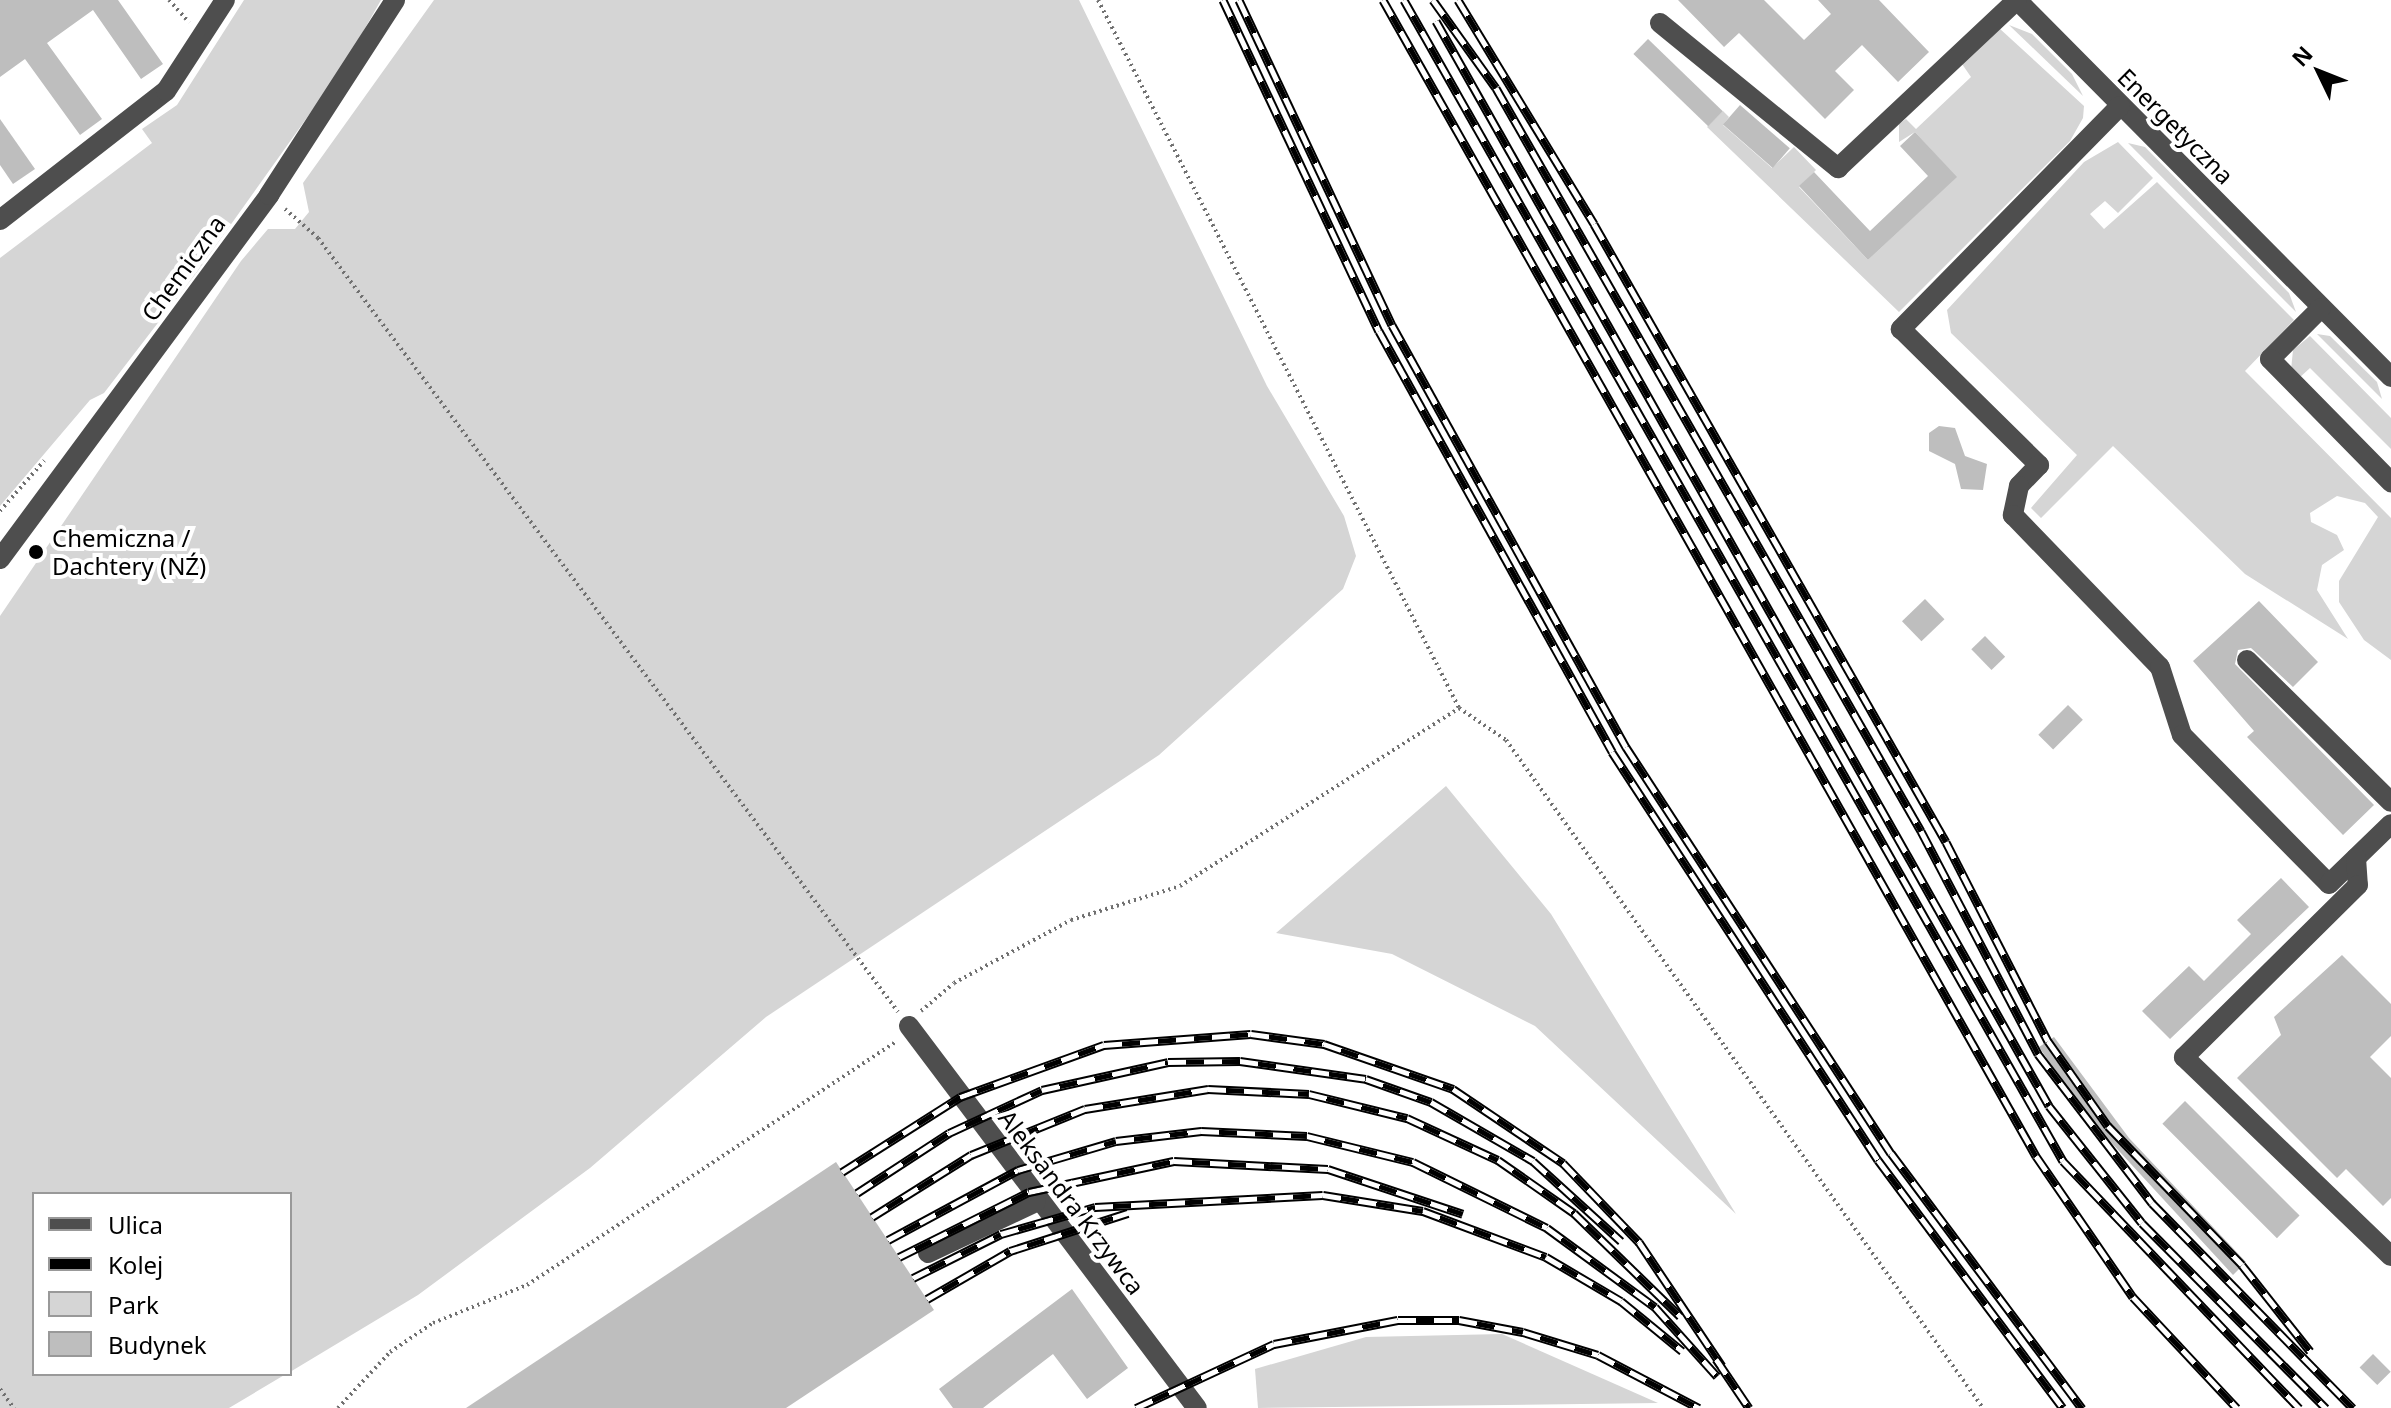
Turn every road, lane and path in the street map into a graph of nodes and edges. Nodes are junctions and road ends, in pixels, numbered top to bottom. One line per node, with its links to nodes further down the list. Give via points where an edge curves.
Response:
1 (225, 0): 8 (street, via 166,91)
2 (395, 0): 7 (street, Chemiczna)
3 (1098, 0): 14 (path)
4 (2017, 0): 5 (street, via 1838,168); 6 (street, Energetyczna)
5 (1660, 23)
6 (2120, 106): 9 (street, Energetyczna); 17 (street, via 1901,329 2039,465 2019,486 2013,515 2160,667 2182,735 2329,884)
7 (269, 195): 12 (street, Chemiczna); 18 (path, via 318,238)
8 (0, 220)
9 (2321, 308): 10 (street, Energetyczna); 11 (street, via 2270,359)
10 (2391, 377)
11 (2391, 482)
12 (0, 559)
13 (2247, 660): 15 (street)
14 (1459, 708): 18 (path, via 1180,886 1071,920 954,983); 26 (path, via 1506,740)
15 (2391, 802)
16 (2391, 824): 17 (street)
17 (2356, 858): 21 (street, via 2358,885 2184,1057)
18 (909, 1026): 19 (street, Aleksandra Krzywca); 24 (path, via 882,1055 527,1285 422,1330 390,1352)
19 (1036, 1202): 20 (street); 25 (street, Aleksandra Krzywca)
20 (928, 1253)
21 (2391, 1256)
22 (0, 1389): 23 (path)
23 (14, 1408)
24 (338, 1408)
25 (1197, 1408)
26 (1983, 1408)

